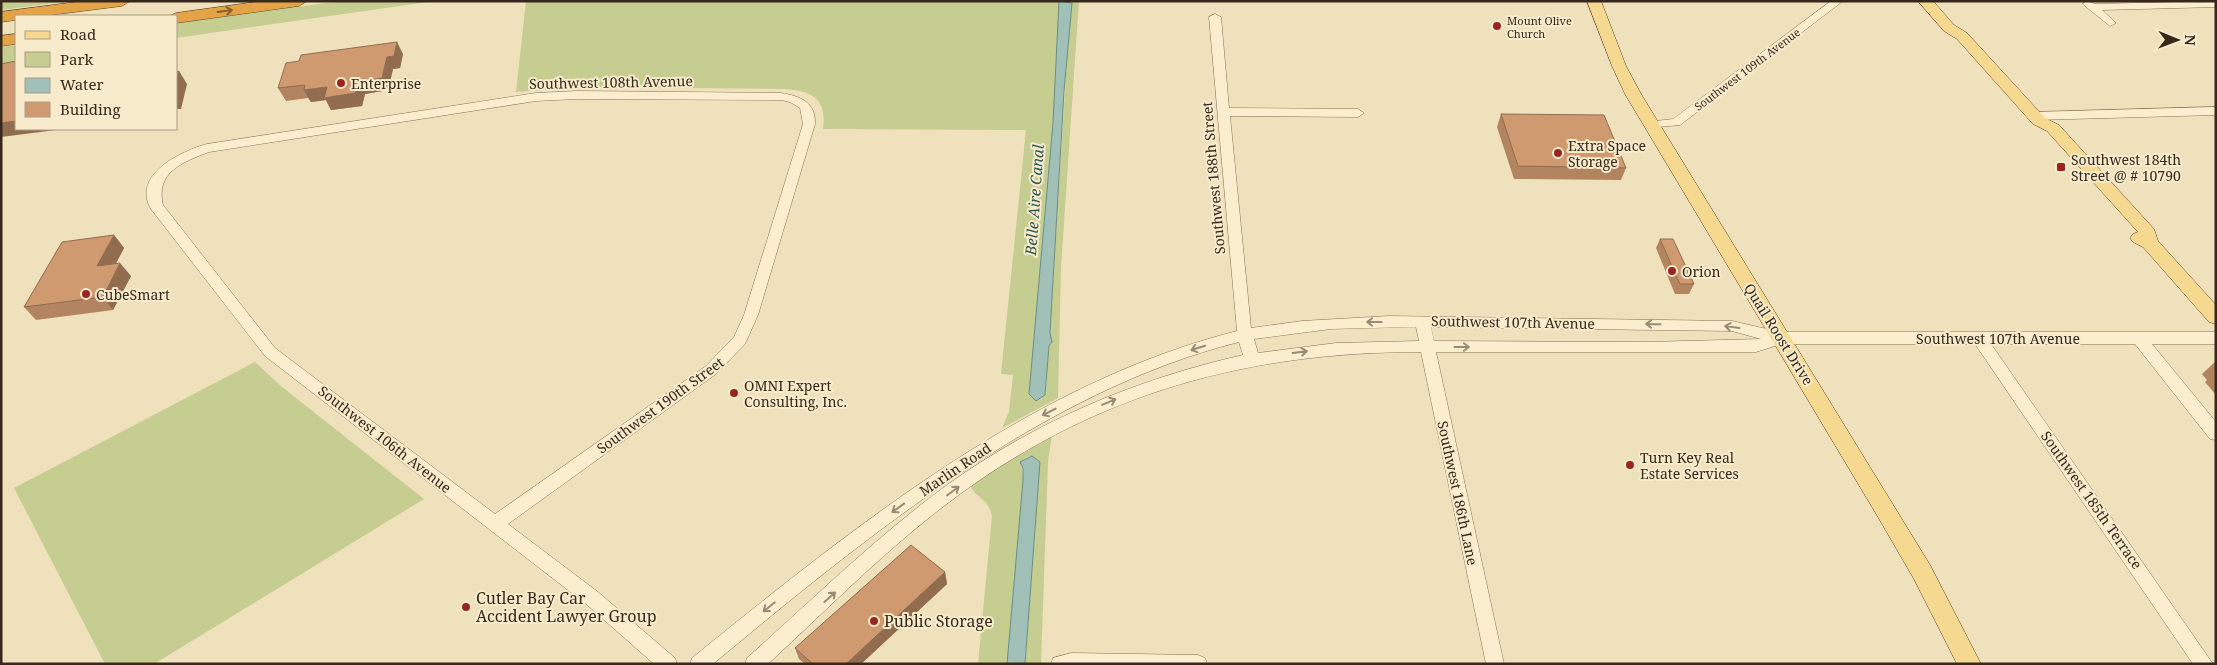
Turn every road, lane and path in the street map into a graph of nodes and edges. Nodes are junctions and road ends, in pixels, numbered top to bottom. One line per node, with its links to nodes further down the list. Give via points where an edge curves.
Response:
1 (122, 1): 10 (highway)
2 (298, 1): 13 (highway, one-way to 2)
3 (1594, 1): 23 (main road, Quail Roost Drive, via 1619,66)
4 (1838, 1): 23 (street, Southwest 109th Avenue, via 1676,122)
5 (1925, 1): 15 (main road, via 1949,28)
6 (1938, 1): 15 (main road, via 1962,28)
7 (2089, 4): 8 (street); 14 (street)
8 (2216, 4)
9 (15, 15): 11 (highway)
10 (16, 15)
11 (1, 17)
12 (1215, 17): 20 (street, Southwest 188th Street)
13 (178, 18)
14 (2110, 23)
15 (1962, 36): 22 (main road)
16 (15, 39): 17 (highway)
17 (1, 41)
18 (804, 103): 24 (street, Southwest 108th Avenue, via 774,96 577,95 524,99 218,145 177,161); 38 (street, Southwest 190th Street, via 810,112 809,124 751,315 740,340 712,370)
19 (2216, 111): 22 (street)
20 (1223, 112): 21 (street); 29 (street, Southwest 188th Street)
21 (1358, 113)
22 (2037, 118): 25 (main road, via 2039,129 2133,234)
23 (1651, 124): 30 (main road, Quail Roost Drive)
24 (160, 176): 38 (street, Southwest 106th Avenue, via 152,195 156,206 270,352)
25 (2149, 243): 26 (main road)
26 (2216, 317)
27 (1422, 321): 28 (street, Southwest 107th Avenue); 29 (street, Southwest 107th Avenue, one-way to 29, via 1320,324); 34 (street, Southwest 186th Lane)
28 (1587, 323): 30 (street, Southwest 107th Avenue, one-way to 28, via 1732,326); 35 (street)
29 (1245, 335): 36 (street, Southwest 188th Street); 40 (street, Marlin Road, one-way to 40, via 1202,346 1143,368 1065,404 990,445 940,477 818,566)
30 (1780, 338): 31 (street, Southwest 107th Avenue); 35 (street, Southwest 107th Avenue, via 1756,346); 45 (main road, Quail Roost Drive, via 1911,554)
31 (1979, 338): 32 (street, Southwest 107th Avenue); 46 (street, Southwest 185th Terrace)
32 (2139, 338): 33 (street, Southwest 107th Avenue); 37 (street)
33 (2216, 338)
34 (1427, 347): 35 (street, Southwest 107th Avenue, one-way to 35); 36 (street, Southwest 107th Avenue, one-way to 34, via 1334,349); 44 (street, Southwest 186th Lane)
35 (1596, 348)
36 (1252, 359): 41 (street, Marlin Road, one-way to 36, via 944,497 1020,446 1086,412 1151,385)
37 (2216, 434)
38 (495, 524): 39 (street, Southwest 106th Avenue, via 592,598)
39 (668, 664)
40 (699, 664)
41 (754, 664)
42 (1060, 664): 43 (street)
43 (1198, 664)
44 (1495, 664)
45 (1970, 664)
46 (2204, 664)

